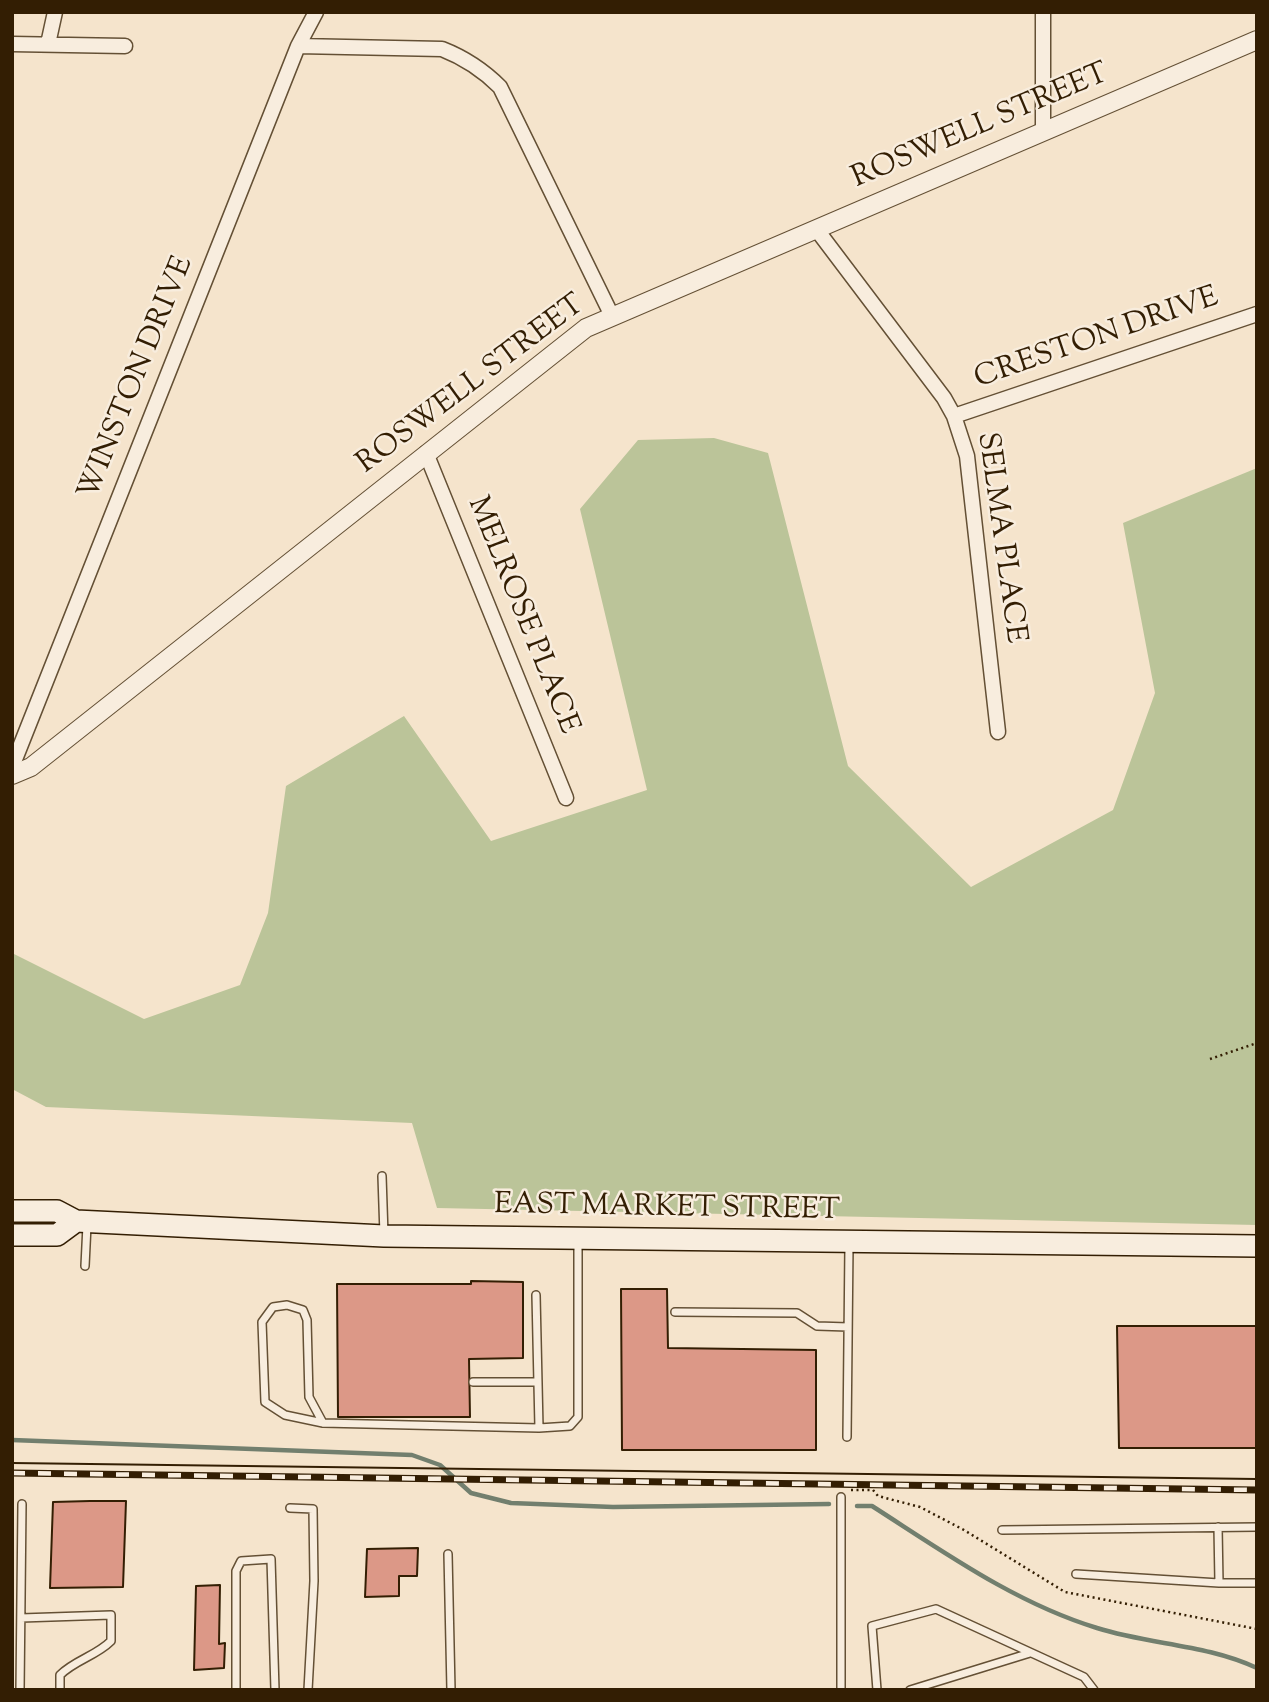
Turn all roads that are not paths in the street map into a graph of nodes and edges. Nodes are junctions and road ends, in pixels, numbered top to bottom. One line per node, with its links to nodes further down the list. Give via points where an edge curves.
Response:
1 (55, 12): 6 (street)
2 (316, 12): 8 (street, WINSTON DRIVE)
3 (1043, 12): 9 (street)
4 (1257, 40): 9 (street, ROSWELL STREET)
5 (12, 44): 6 (street)
6 (48, 44): 7 (street)
7 (125, 46)
8 (298, 46): 12 (street, via 442,49 489,76 500,87); 16 (street, WINSTON DRIVE)
9 (1043, 131): 10 (street, ROSWELL STREET)
10 (817, 230): 12 (street, ROSWELL STREET); 13 (street, SELMA PLACE)
11 (1257, 314): 13 (street, CRESTON DRIVE)
12 (612, 316): 14 (street, ROSWELL STREET, via 586,328)
13 (954, 416): 15 (street, SELMA PLACE, via 967,456)
14 (426, 453): 17 (street, ROSWELL STREET, via 51,750); 18 (street, MELROSE PLACE)
15 (998, 732)
16 (12, 768)
17 (12, 775)
18 (566, 798)
19 (382, 1176): 23 (lane)
20 (12, 1211): 21 (main road, EAST MARKET STREET, via 57,1211)
21 (82, 1221): 22 (main road, EAST MARKET STREET, via 57,1235); 23 (main road, EAST MARKET STREET); 27 (lane)
22 (12, 1235)
23 (384, 1236): 24 (main road, EAST MARKET STREET)
24 (578, 1239): 25 (main road, EAST MARKET STREET); 34 (lane, via 578,1417 570,1426)
25 (849, 1242): 26 (main road, EAST MARKET STREET); 30 (lane)
26 (1257, 1246)
27 (85, 1266)
28 (536, 1295): 32 (lane)
29 (675, 1312): 30 (lane, via 797,1313 817,1326)
30 (848, 1327): 35 (lane)
31 (473, 1382): 32 (lane)
32 (537, 1382): 34 (lane)
33 (323, 1423): 33 (lane, via 309,1397 303,1310 273,1307 262,1322 265,1402 285,1415); 34 (lane)
34 (539, 1428)
35 (847, 1437)
36 (841, 1497): 54 (lane)
37 (22, 1504): 46 (lane)
38 (290, 1508): 52 (lane, via 313,1509)
39 (1218, 1527): 40 (lane); 41 (lane); 44 (lane)
40 (1257, 1527)
41 (1002, 1530)
42 (448, 1554): 53 (lane)
43 (1076, 1574): 44 (lane)
44 (1219, 1583): 45 (lane)
45 (1257, 1583)
46 (21, 1618): 48 (lane); 49 (lane, via 111,1615 111,1641 101,1651 71,1664 60,1675)
47 (1030, 1653): 55 (lane, via 936,1609 875,1623); 56 (lane); 57 (lane, via 1084,1677)
48 (20, 1690)
49 (60, 1690)
50 (236, 1690): 51 (lane, via 236,1571 241,1561 271,1559)
51 (275, 1690)
52 (308, 1690)
53 (451, 1690)
54 (841, 1690)
55 (877, 1690)
56 (910, 1690)
57 (1094, 1690)

